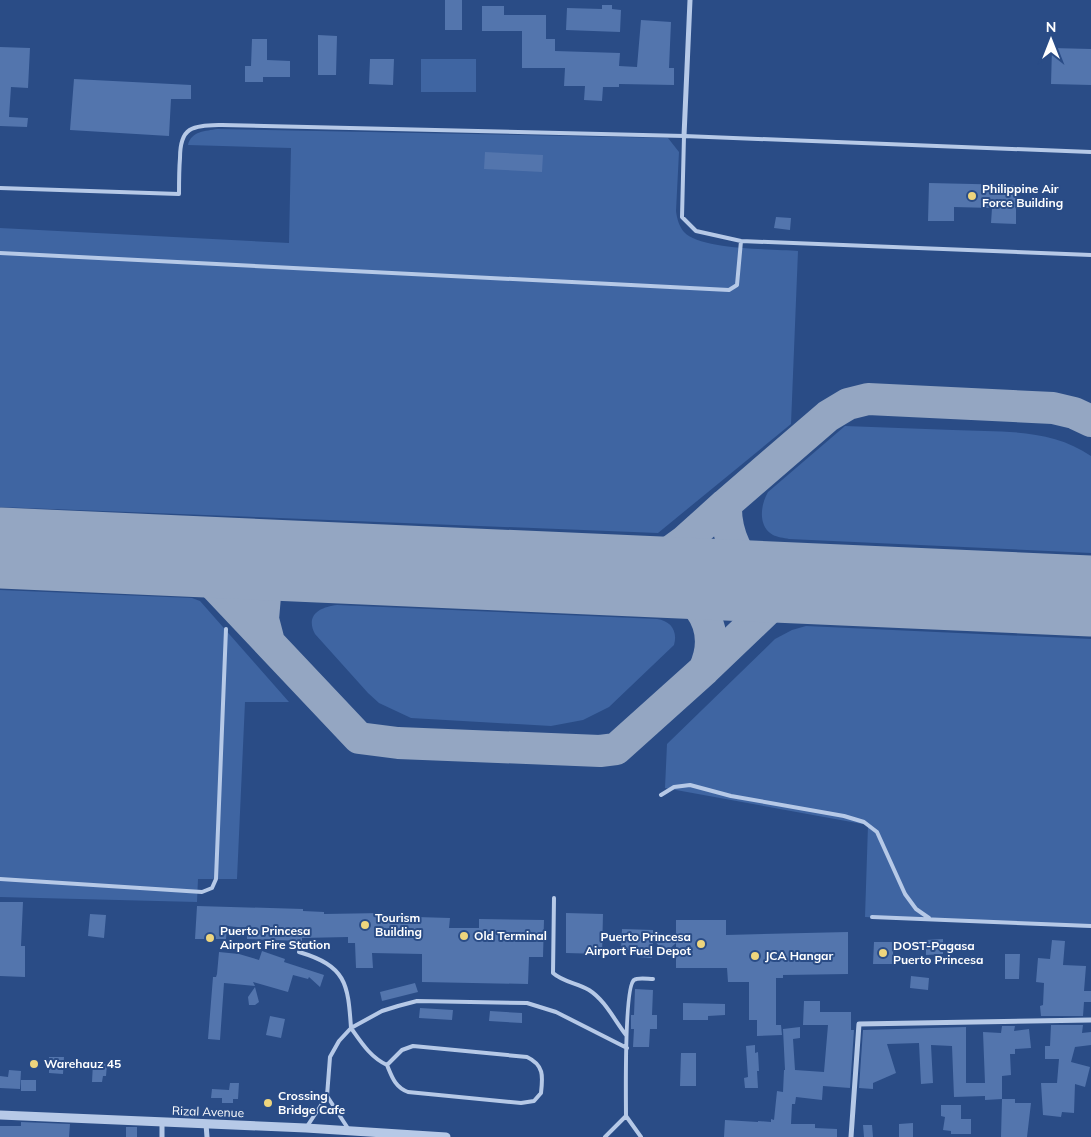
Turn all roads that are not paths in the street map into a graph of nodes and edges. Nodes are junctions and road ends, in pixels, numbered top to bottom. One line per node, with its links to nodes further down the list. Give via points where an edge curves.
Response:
1 (690, 0): 2 (street)
2 (684, 136): 3 (lane); 4 (lane, via 208,126 189,131 181,140 179,194); 5 (lane, via 682,217 696,231)
3 (1091, 152)
4 (0, 188)
5 (741, 241): 6 (lane, via 737,285 729,290); 7 (lane)
6 (0, 253)
7 (1091, 255)
8 (226, 629): 10 (lane, via 216,879 212,888 202,892)
9 (661, 795): 13 (lane, via 674,787 690,785 864,822 877,832 905,894 916,909)
10 (0, 879)
11 (554, 898): 19 (lane, via 553,973 589,990)
12 (872, 917): 13 (lane)
13 (929, 918): 14 (lane)
14 (1091, 926)
15 (299, 952): 18 (lane, via 320,958 342,978 347,990)
16 (653, 979): 19 (lane, via 636,979 630,984)
17 (1091, 1020): 34 (street, via 859,1024)
18 (351, 1028): 20 (lane, via 382,1011 417,1001 527,1003 556,1012); 21 (lane, via 367,1050); 22 (lane, via 330,1057)
19 (626, 1035): 20 (lane)
20 (627, 1048): 24 (lane)
21 (387, 1065): 21 (lane, via 396,1084 408,1092 521,1103 534,1101 541,1093 541,1069 537,1062 527,1058 413,1046 402,1050)
22 (327, 1096): 27 (lane); 28 (lane)
23 (0, 1115): 25 (street, Rizal Avenue)
24 (626, 1116): 32 (lane); 33 (lane)
25 (162, 1122): 26 (street, Rizal Avenue); 29 (street)
26 (206, 1124): 27 (street, Rizal Avenue); 30 (street)
27 (306, 1128): 28 (street, Rizal Avenue)
28 (350, 1131): 31 (street, Rizal Avenue)
29 (162, 1137)
30 (206, 1137)
31 (446, 1137)
32 (605, 1137)
33 (640, 1137)
34 (852, 1137)

